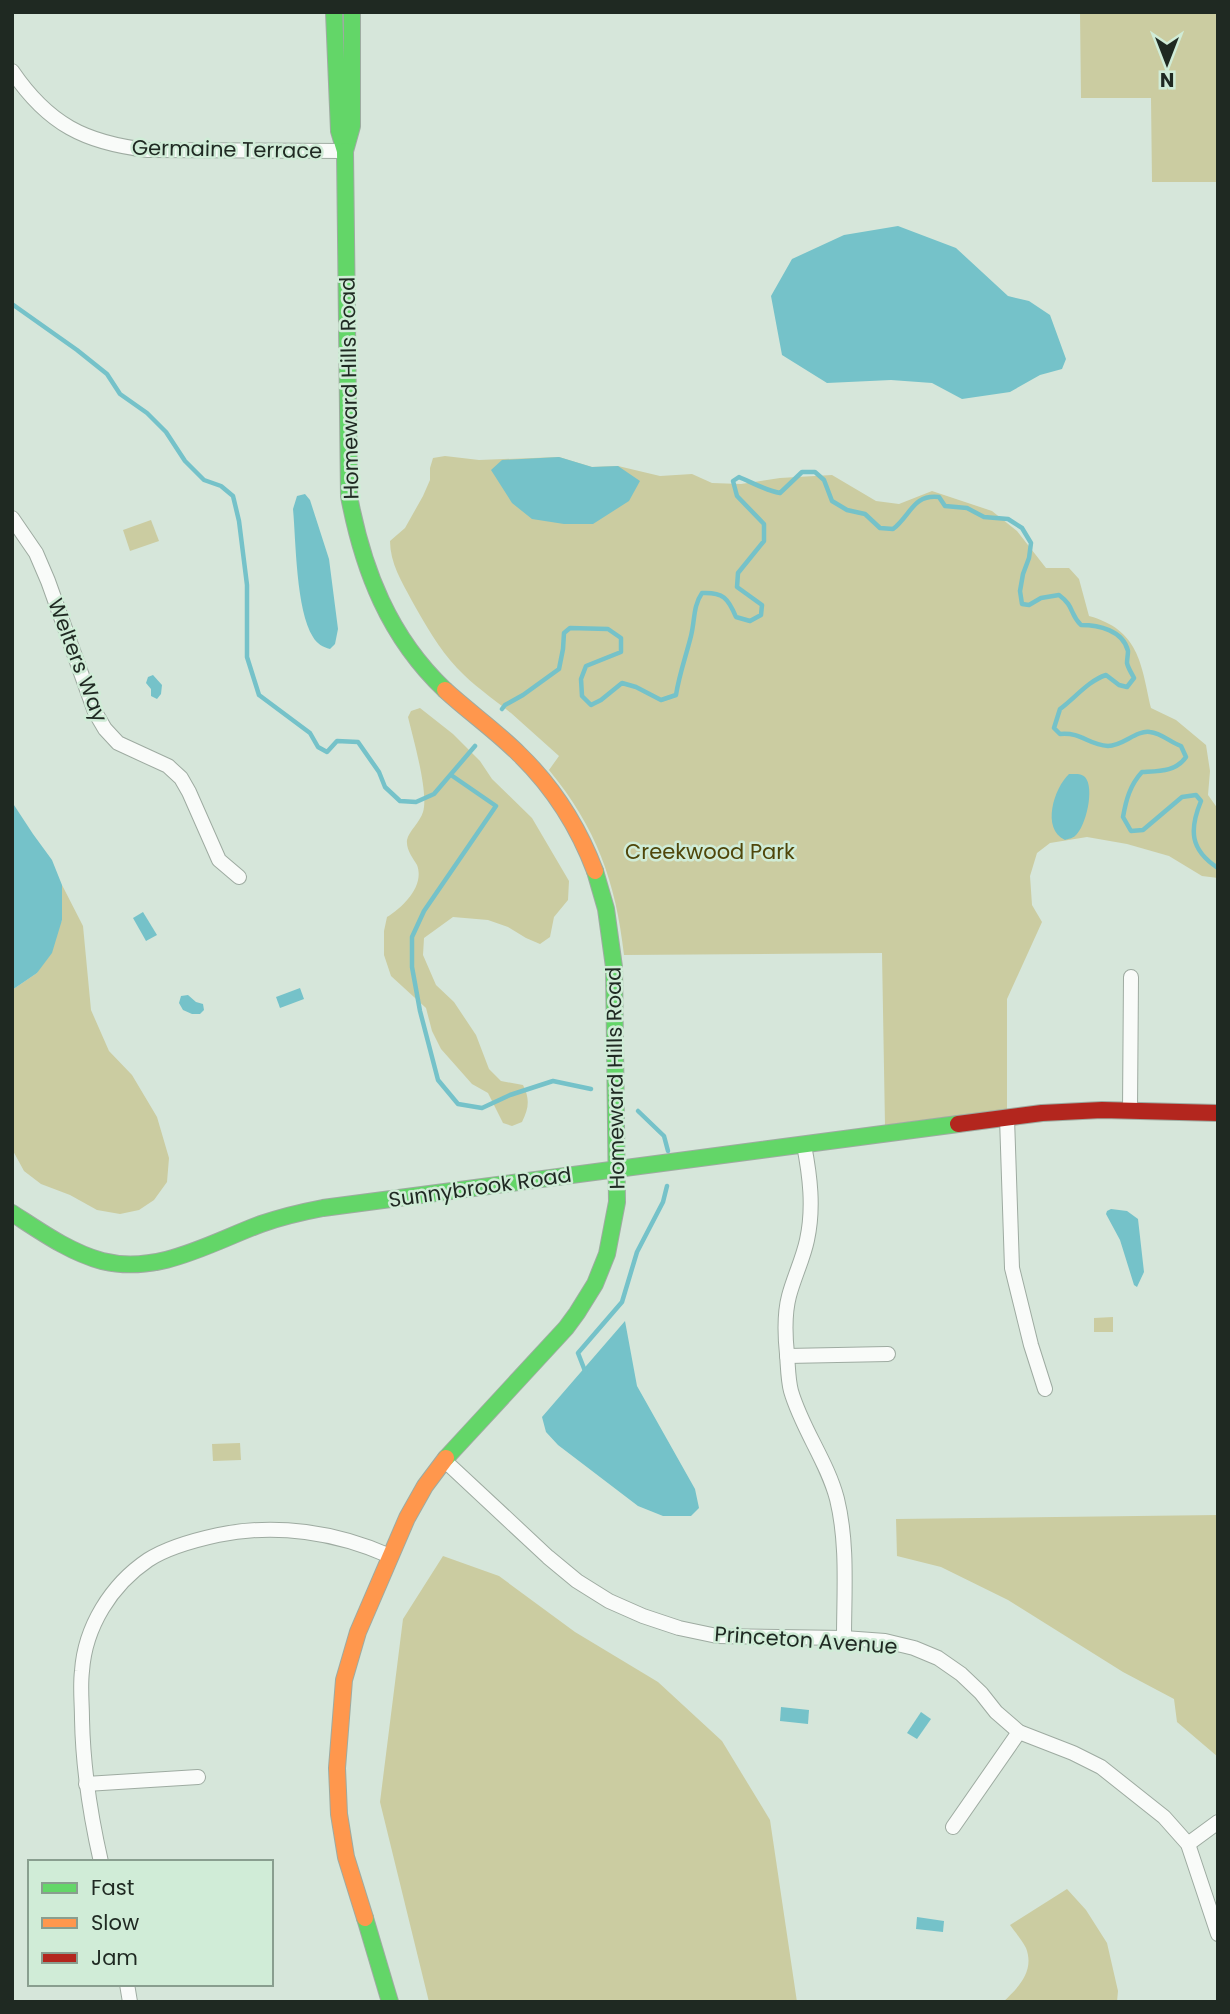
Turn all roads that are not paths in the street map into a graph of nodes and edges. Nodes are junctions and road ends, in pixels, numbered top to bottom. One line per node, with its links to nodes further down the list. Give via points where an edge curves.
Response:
1 (334, 12): 4 (street, Homeward Hills Road, via 339,131)
2 (352, 12): 4 (street, Homeward Hills Road, via 352,126)
3 (12, 71): 4 (street, Germaine Terrace, via 40,106 64,125 118,147)
4 (345, 151): 12 (street, Homeward Hills Road, via 347,465 358,545 376,594 403,643 432,678 529,763 553,792 590,857 604,894 615,970)
5 (12, 518): 6 (street, Welters Way, via 36,553 105,729 118,743 168,766 181,778 219,860)
6 (239, 877)
7 (1131, 977): 8 (street)
8 (1130, 1110): 9 (street, Sunnybrook Road); 10 (street, Sunnybrook Road, via 1072,1110)
9 (1218, 1113)
10 (1007, 1118): 11 (street, Sunnybrook Road); 16 (street, via 1012,1268)
11 (804, 1145): 12 (street, Sunnybrook Road); 15 (street, via 811,1214 807,1242 788,1298)
12 (616, 1170): 13 (street, Sunnybrook Road, via 300,1212 177,1257 129,1266 82,1255); 17 (street, Homeward Hills Road, via 616,1223 599,1280 566,1328)
13 (12, 1213)
14 (888, 1354): 15 (street)
15 (787, 1356): 19 (street, via 791,1391 836,1498 843,1554)
16 (1045, 1390)
17 (444, 1461): 18 (street, Homeward Hills Road, via 425,1486); 19 (street, Princeton Avenue, via 548,1557 609,1601 679,1628 716,1636)
18 (390, 1556): 22 (street, via 344,1539 276,1529 207,1538 149,1559 110,1596 87,1644 82,1670); 28 (street, Homeward Hills Road, via 358,1632 344,1680 337,1768 346,1857)
19 (844, 1638): 20 (street, Princeton Avenue, via 885,1641 938,1658 961,1674)
20 (1019, 1732): 24 (street); 25 (street, Princeton Avenue, via 1101,1767 1164,1817)
21 (198, 1777): 22 (street)
22 (86, 1784): 26 (street)
23 (1218, 1822): 25 (street)
24 (953, 1827)
25 (1188, 1844): 27 (street, Princeton Avenue)
26 (101, 1860)
27 (1218, 1934)
28 (390, 2002)

